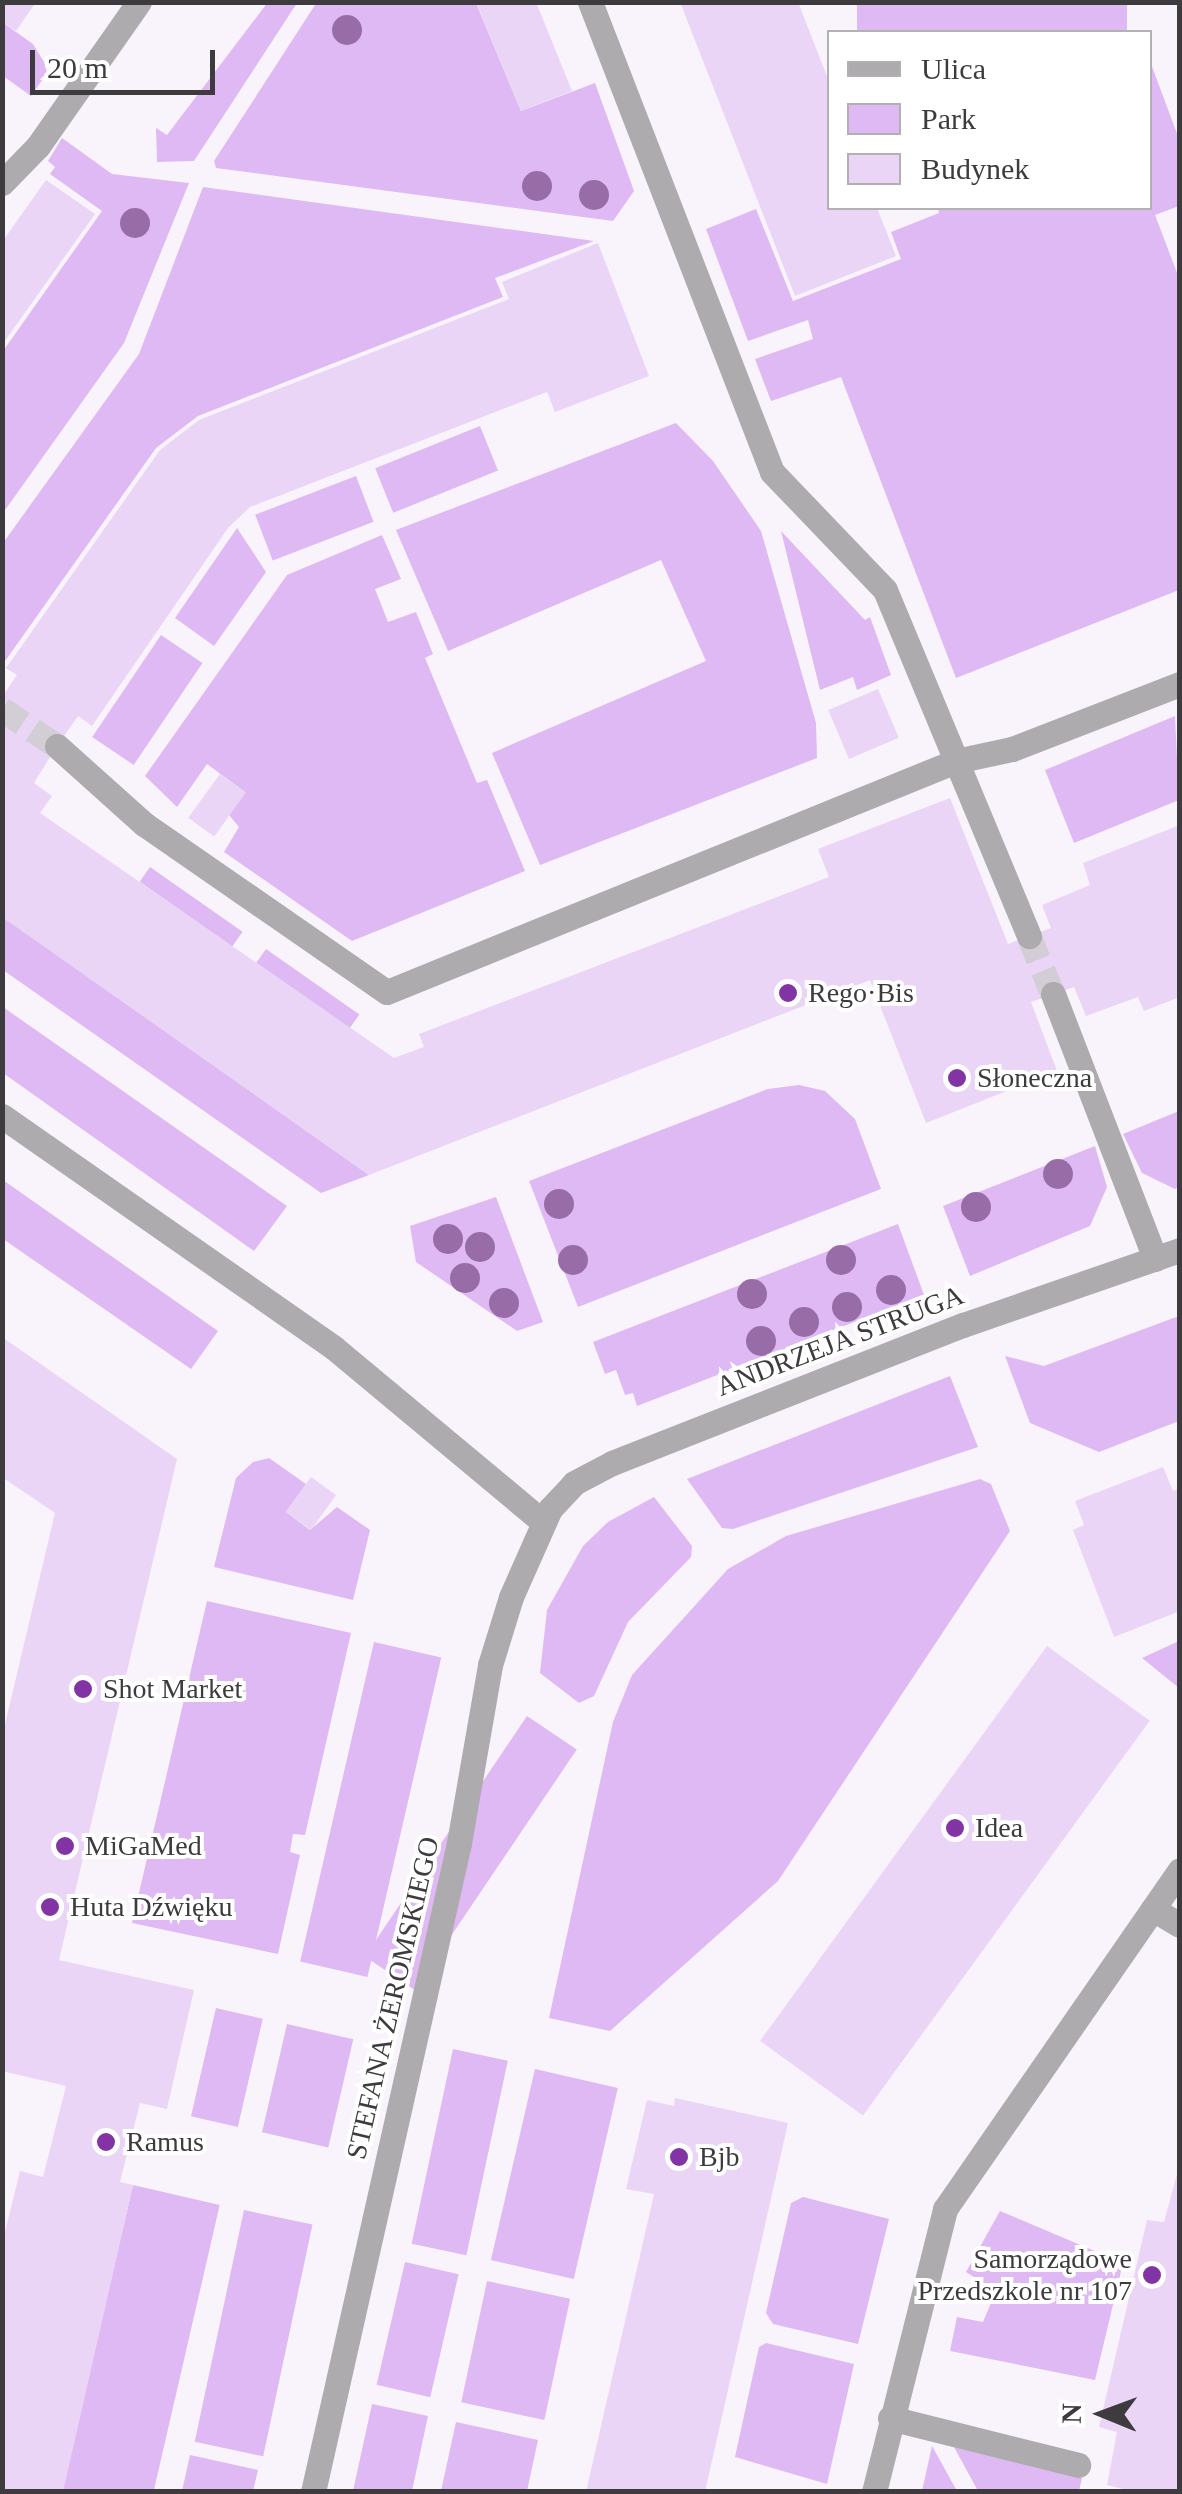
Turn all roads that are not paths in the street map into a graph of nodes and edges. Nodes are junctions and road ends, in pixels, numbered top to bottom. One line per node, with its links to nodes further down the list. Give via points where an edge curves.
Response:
1 (139, 2): 3 (street, via 38,146)
2 (590, 2): 6 (street, via 772,472 885,590)
3 (3, 182)
4 (1180, 684): 6 (street, via 1012,749)
5 (57, 746): 6 (street, via 144,824 387,992)
6 (956, 761): 7 (street)
7 (1029, 936)
8 (1052, 994): 11 (street)
9 (2, 1116): 12 (street, via 332,1347)
10 (1180, 1250): 11 (street, ANDRZEJA STRUGA)
11 (1155, 1259): 12 (street, ANDRZEJA STRUGA, via 963,1324 612,1463 574,1483)
12 (543, 1522): 18 (street, STEFANA ŻEROMSKIEGO, via 490,1666 459,1843)
13 (1180, 1870): 14 (street)
14 (1152, 1910): 15 (street); 16 (street, via 945,2209)
15 (1180, 1925)
16 (890, 2418): 17 (street); 19 (street)
17 (1078, 2464)
18 (313, 2492)
19 (874, 2492)

